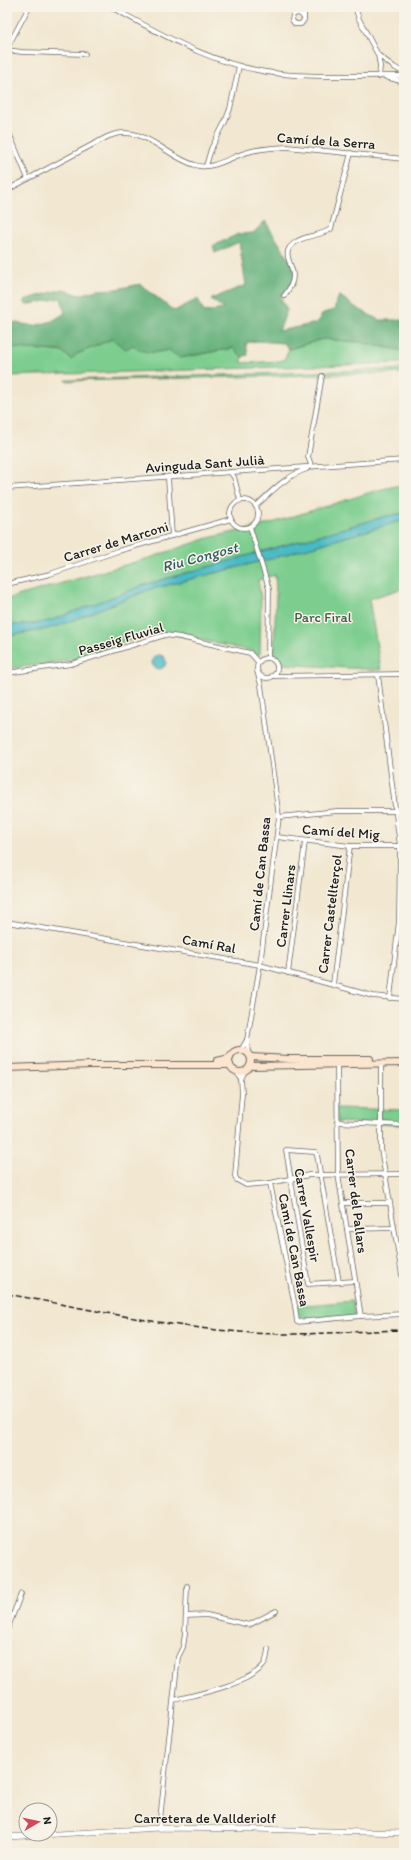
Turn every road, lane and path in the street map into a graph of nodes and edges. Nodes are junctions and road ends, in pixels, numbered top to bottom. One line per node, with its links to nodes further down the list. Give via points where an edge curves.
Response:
1 (29, 7): 7 (street)
2 (111, 7): 10 (street, via 200,54)
3 (356, 7): 9 (street, via 359,19)
4 (304, 8): 5 (street); 6 (street)
5 (297, 13): 6 (street); 6 (street, via 292,18 293,23 300,25)
6 (304, 18)
7 (7, 49): 8 (street, via 22,52)
8 (85, 54)
9 (378, 55): 11 (street); 13 (street)
10 (239, 66): 13 (street, via 281,74); 19 (street, via 230,109)
11 (404, 73)
12 (404, 76): 14 (street)
13 (379, 77): 14 (street)
14 (386, 77): 15 (street)
15 (404, 82)
16 (7, 128): 20 (street)
17 (351, 153): 18 (street, Camí de la Serra); 19 (street, Camí de la Serra, via 272,148 247,152); 22 (street, via 331,229 295,242 289,249 288,260 293,276 290,289)
18 (404, 159)
19 (206, 166): 20 (street, via 196,166 135,133 121,132)
20 (28, 179): 21 (street)
21 (7, 190)
22 (284, 296)
23 (322, 376): 25 (street, via 308,457)
24 (404, 460): 25 (street, Avinguda Sant Julià)
25 (312, 467): 26 (street, Avinguda Sant Julià); 30 (street, via 284,480)
26 (230, 472): 27 (street, Avinguda Sant Julià); 29 (street, via 234,477)
27 (168, 478): 28 (street, Avinguda Sant Julià); 33 (street)
28 (7, 488)
29 (240, 500): 30 (street, via 250,501); 31 (street, via 231,509)
30 (256, 506): 32 (street, via 258,516)
31 (231, 519): 32 (street, via 237,526); 33 (street, Carrer de Marconi)
32 (250, 529): 35 (street, via 269,596)
33 (172, 536): 34 (street, Carrer de Marconi, via 50,574)
34 (7, 584)
35 (268, 658): 36 (street); 37 (street, via 274,661)
36 (258, 662): 38 (street); 39 (street, Passeig Fluvial, via 250,653 165,635 71,664)
37 (277, 670): 41 (street); 43 (street)
38 (257, 672): 43 (street, via 262,677); 44 (street, Camí de Can Bassa)
39 (7, 673)
40 (404, 674): 42 (street)
41 (287, 675): 42 (street); 43 (street)
42 (378, 675): 45 (street)
43 (270, 677): 44 (street)
44 (261, 685): 47 (street, Camí de Can Bassa)
45 (397, 811): 46 (street); 47 (street, via 337,810); 51 (street)
46 (404, 811)
47 (279, 817): 48 (street, Camí de Can Bassa)
48 (277, 837): 49 (street, Camí del Mig); 53 (street, Camí de Can Bassa)
49 (305, 842): 50 (street, Camí del Mig); 54 (street, Carrer Llinars)
50 (350, 846): 51 (street, Camí del Mig); 55 (street, Carrer Castellterçol)
51 (402, 846): 56 (street, via 399,921)
52 (7, 922): 53 (street, Camí Ral)
53 (260, 965): 54 (street, Camí Ral); 58 (street, Camí de Can Bassa)
54 (288, 972): 55 (street, Camí Ral)
55 (333, 984): 56 (street, Camí Ral)
56 (390, 998): 57 (street, Camí Ral)
57 (404, 999)
58 (247, 1040): 59 (street, Camí de Can Bassa); 60 (street, Camí de Can Bassa)
59 (240, 1050): 60 (main road); 62 (main road, via 233,1053)
60 (249, 1055): 61 (main road, via 289,1059); 66 (main road)
61 (404, 1059)
62 (230, 1061): 67 (main road); 69 (main road)
63 (380, 1063): 64 (main road); 65 (main road); 72 (street)
64 (404, 1063)
65 (337, 1064): 66 (main road); 71 (street, Carrer del Pallars)
66 (250, 1066): 68 (main road)
67 (7, 1068)
68 (245, 1070): 69 (main road); 70 (street, Camí de Can Bassa)
69 (236, 1071): 70 (street)
70 (241, 1079): 79 (street, Camí de Can Bassa, via 235,1176 246,1185)
71 (337, 1122): 72 (street); 75 (street, Carrer del Pallars)
72 (380, 1125): 73 (street); 76 (street)
73 (404, 1125)
74 (321, 1174): 75 (street, Camí de Can Bassa); 78 (street, Camí de Can Bassa); 78 (street, Carrer Vallespir, via 315,1152 286,1150); 85 (street)
75 (338, 1174): 76 (street, Camí de Can Bassa); 81 (street, Carrer del Pallars)
76 (384, 1174): 77 (street, Camí de Can Bassa); 80 (street)
77 (404, 1174)
78 (290, 1179): 79 (street, Camí de Can Bassa); 85 (street, Carrer Vallespir, via 308,1284)
79 (270, 1183): 88 (street, Camí de Can Bassa, via 297,1322)
80 (389, 1202): 81 (street); 83 (street)
81 (343, 1203): 82 (street, Carrer del Pallars)
82 (347, 1228): 83 (street); 84 (street, Carrer del Pallars)
83 (394, 1228): 86 (street)
84 (356, 1281): 85 (street); 88 (street, Carrer del Pallars)
85 (339, 1282)
86 (404, 1287)
87 (404, 1314): 88 (street)
88 (361, 1316)
89 (187, 1586): 92 (street)
90 (21, 1594): 93 (street)
91 (276, 1611): 92 (street, via 249,1625 207,1615)
92 (186, 1616): 95 (street, via 184,1641 178,1657)
93 (7, 1630)
94 (268, 1649): 95 (street, via 264,1664 253,1673 217,1689)
95 (174, 1700): 96 (street)
96 (159, 1828): 97 (street, Carretera de Vallderiolf); 98 (street, Carretera de Vallderiolf)
97 (404, 1833)
98 (7, 1837)

